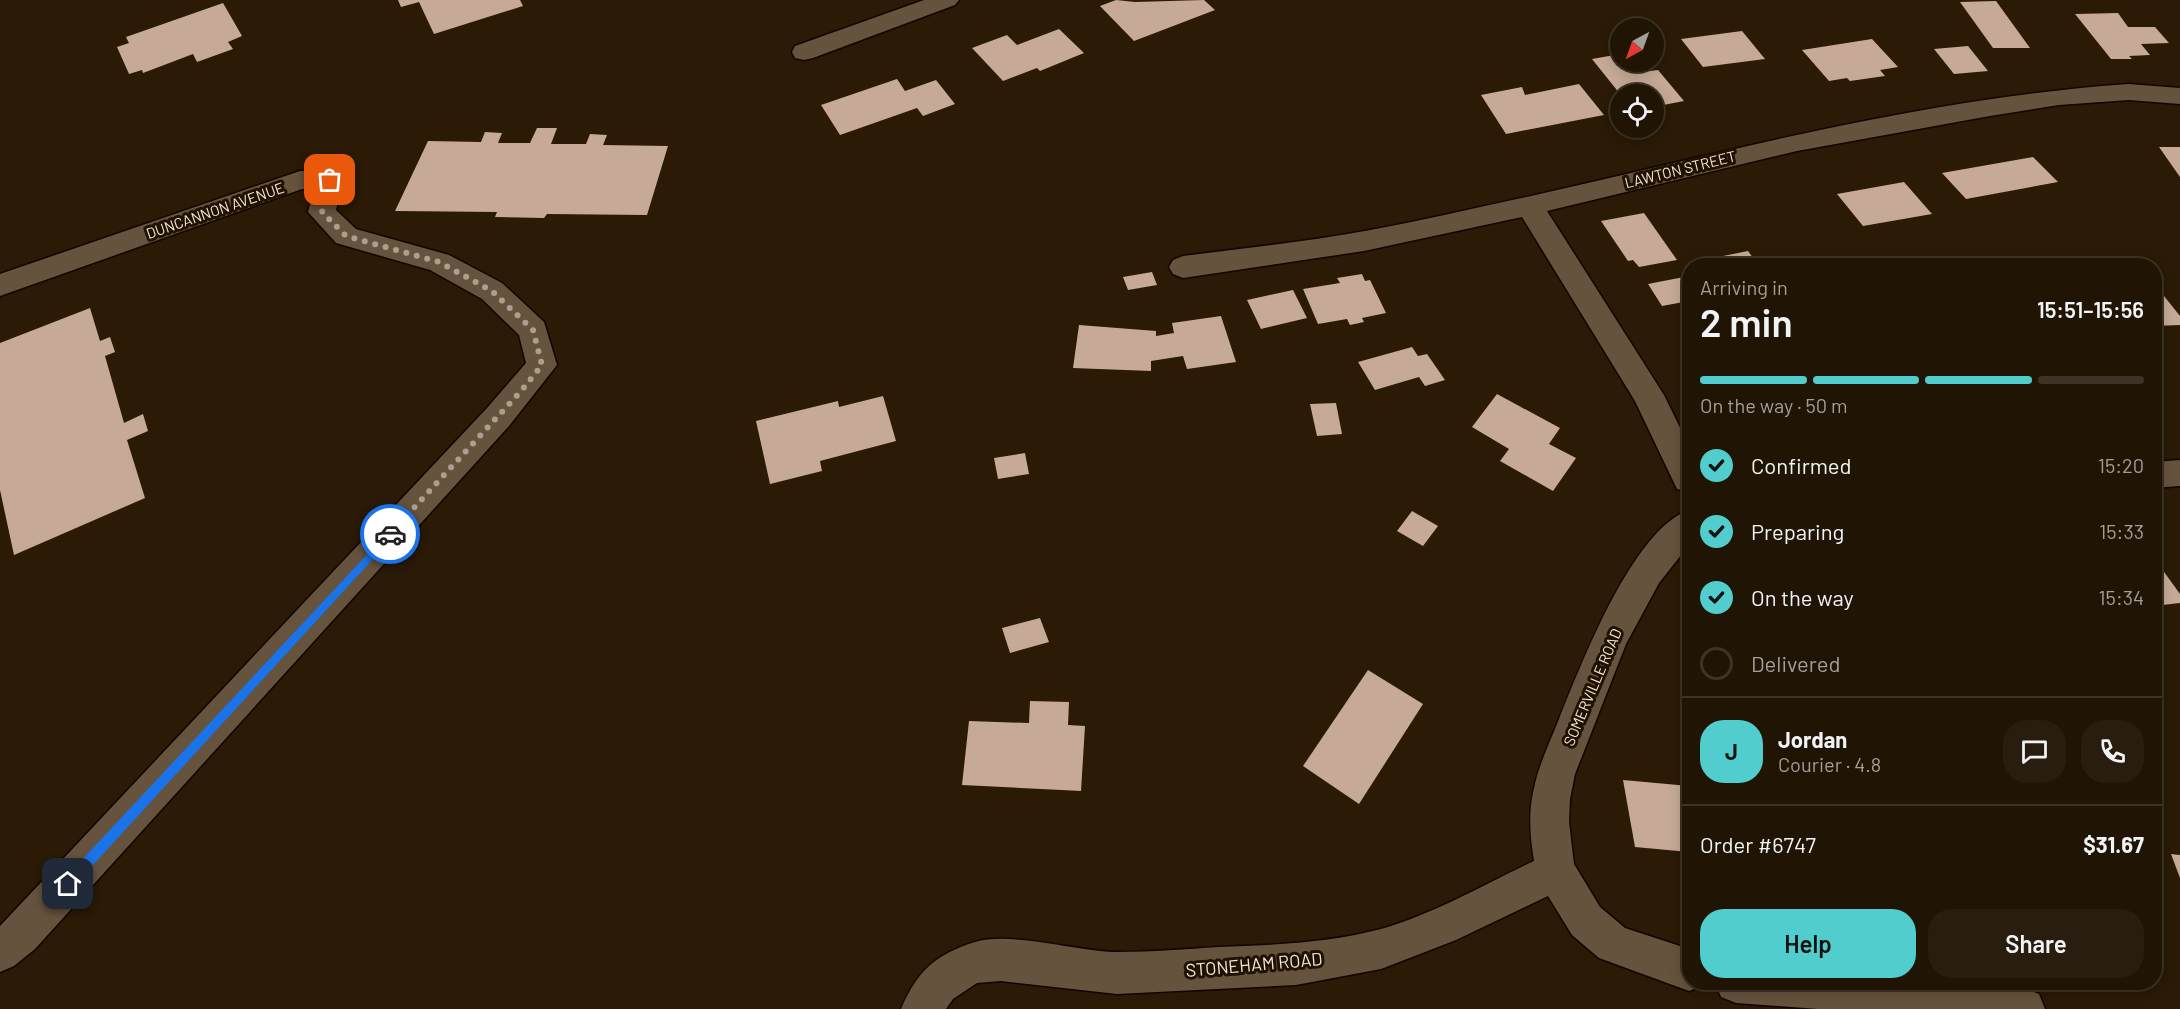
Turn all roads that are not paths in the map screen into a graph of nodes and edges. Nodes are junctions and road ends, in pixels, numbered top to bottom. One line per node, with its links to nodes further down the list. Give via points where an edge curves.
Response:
1 (947, 0): 2 (street)
2 (804, 52)
3 (2180, 96): 4 (street, LAWTON STREET, via 2128,93 1990,106 1783,145)
4 (1529, 206): 5 (street, LAWTON STREET, via 1364,241); 7 (street, via 1648,395)
5 (1183, 267)
6 (0, 285): 12 (street, DUNCANNON AVENUE, via 300,180 330,180 322,212 346,236 439,262 492,291 533,330 542,365 21,935)
7 (1682, 465)
8 (2180, 473): 9 (street)
9 (2162, 474)
10 (1682, 529): 11 (street, SOMERVILLE ROAD, via 1656,559 1624,612 1556,774 1548,800 1549,839)
11 (1556, 871): 13 (street, via 1586,921 1612,944); 16 (street, STONEHAM ROAD, via 1442,926 1381,949 1296,964 1117,973 1001,960 976,962 956,970 938,984)
12 (0, 952)
13 (1682, 968)
14 (1727, 990): 17 (street)
15 (1843, 990): 18 (street)
16 (922, 1009)
17 (1730, 1009)
18 (2024, 1009)

